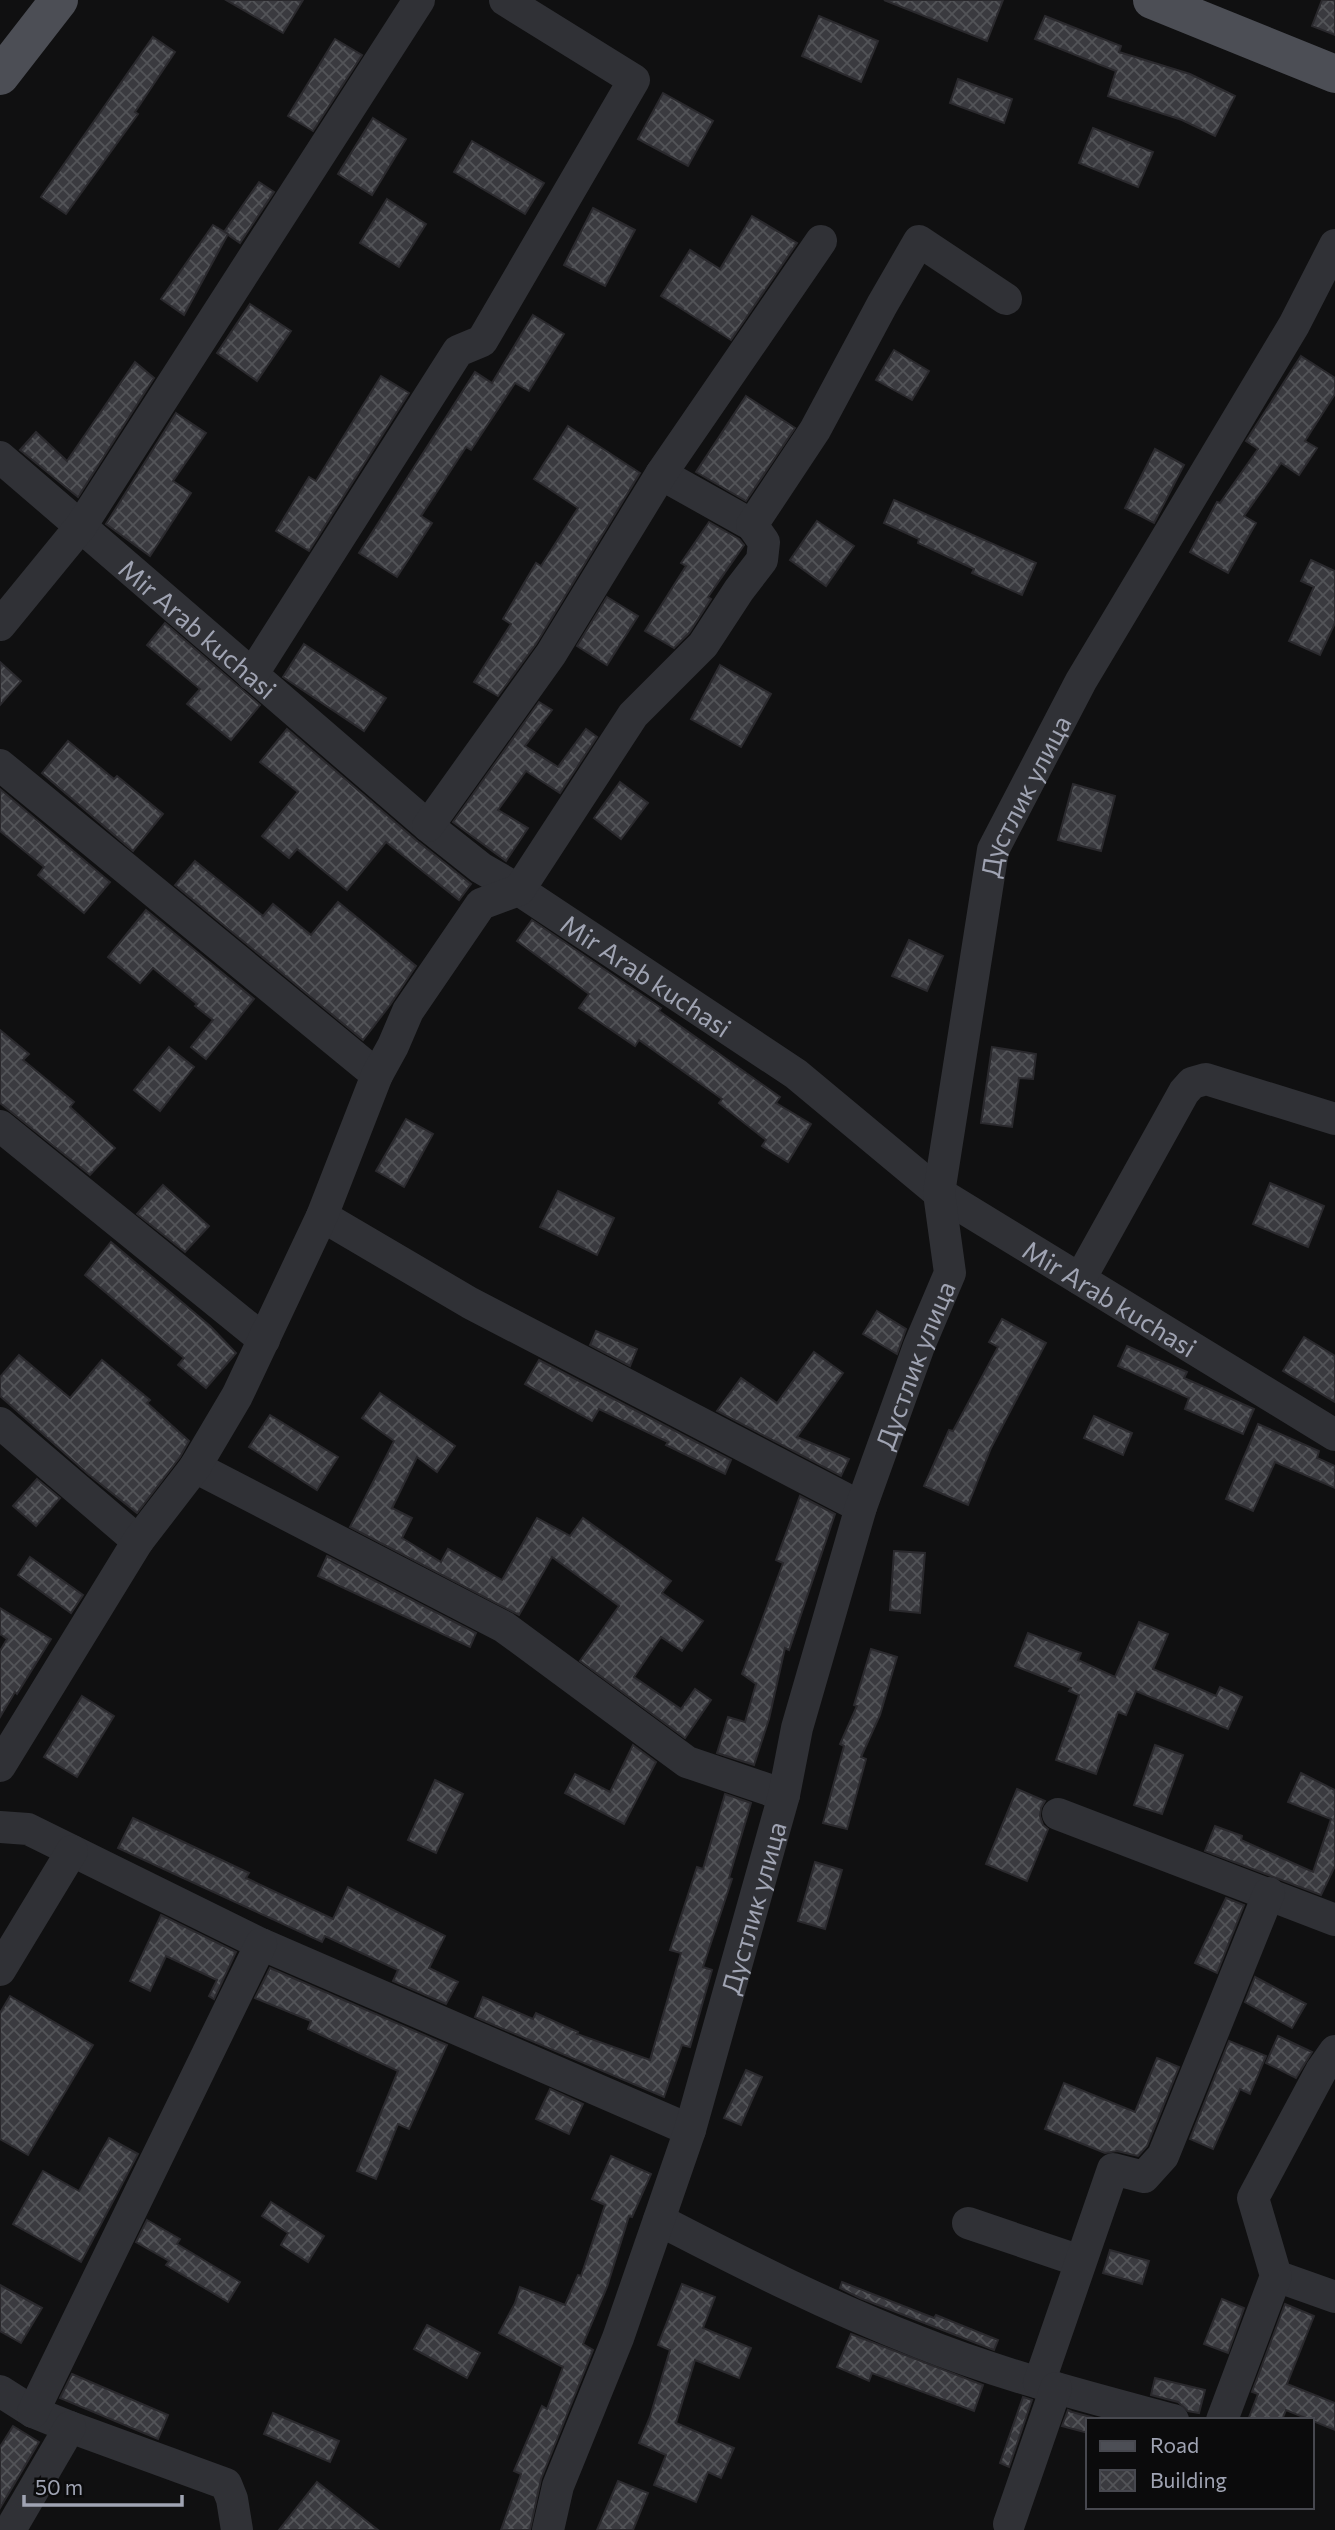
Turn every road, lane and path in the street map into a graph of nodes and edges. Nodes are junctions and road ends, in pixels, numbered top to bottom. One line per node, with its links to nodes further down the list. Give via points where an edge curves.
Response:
1 (60, 0): 6 (main road)
2 (419, 0): 13 (street)
3 (505, 0): 15 (street, via 634,80 482,341 458,351)
4 (1152, 0): 5 (main road)
5 (1335, 74)
6 (0, 76)
7 (821, 241): 11 (street)
8 (1335, 245): 22 (street, Дустлик улица, via 1294,325 1081,681 993,849)
9 (1006, 299): 12 (street, via 919,241 815,429)
10 (0, 457): 13 (street, Mir Arab kuchasi)
11 (661, 474): 12 (street); 17 (street, via 551,654)
12 (752, 525): 18 (street, via 764,542 762,560 703,645 634,715)
13 (81, 526): 14 (street); 15 (street, Mir Arab kuchasi)
14 (0, 625)
15 (251, 675): 17 (street, Mir Arab kuchasi)
16 (0, 765): 19 (street)
17 (428, 826): 18 (street, Mir Arab kuchasi, via 481,868)
18 (519, 890): 19 (street, via 481,904 408,1011); 22 (street, Mir Arab kuchasi, via 796,1074)
19 (377, 1075): 23 (street)
20 (1335, 1119): 24 (street, via 1206,1079 1192,1083)
21 (0, 1126): 25 (street)
22 (939, 1193): 24 (street, Mir Arab kuchasi); 29 (street, Дустлик улица, via 950,1273)
23 (322, 1216): 25 (street); 29 (street, via 470,1303)
24 (1080, 1279): 27 (street, Mir Arab kuchasi)
25 (264, 1340): 28 (street)
26 (0, 1423): 30 (street)
27 (1335, 1435)
28 (195, 1467): 30 (street); 32 (street, via 504,1627 687,1762)
29 (860, 1507): 32 (street, Дустлик улица, via 797,1728)
30 (138, 1541): 31 (street)
31 (0, 1766)
32 (784, 1795): 41 (street, Дустлик улица)
33 (1058, 1814): 36 (street)
34 (0, 1828): 35 (street, via 28,1829)
35 (72, 1851): 38 (street); 39 (street)
36 (1269, 1893): 37 (street); 44 (street, via 1163,2156 1144,2177 1113,2169)
37 (1333, 1912)
38 (261, 1944): 41 (street); 49 (street)
39 (0, 1970)
40 (1335, 2051): 45 (street, via 1253,2198)
41 (690, 2130): 42 (street, Дустлик улица)
42 (659, 2220): 47 (street, via 801,2292 921,2343); 56 (street, Дустлик улица, via 618,2338 558,2486)
43 (968, 2223): 44 (street)
44 (1080, 2261): 47 (street)
45 (1276, 2276): 46 (street); 51 (street)
46 (1335, 2297)
47 (1048, 2386): 50 (street); 53 (street)
48 (0, 2391): 49 (street)
49 (33, 2412): 52 (street)
50 (1166, 2418)
51 (1224, 2418)
52 (70, 2427): 54 (street); 55 (street, via 226,2484)
53 (1009, 2524)
54 (10, 2530)
55 (237, 2530)
56 (548, 2530)

